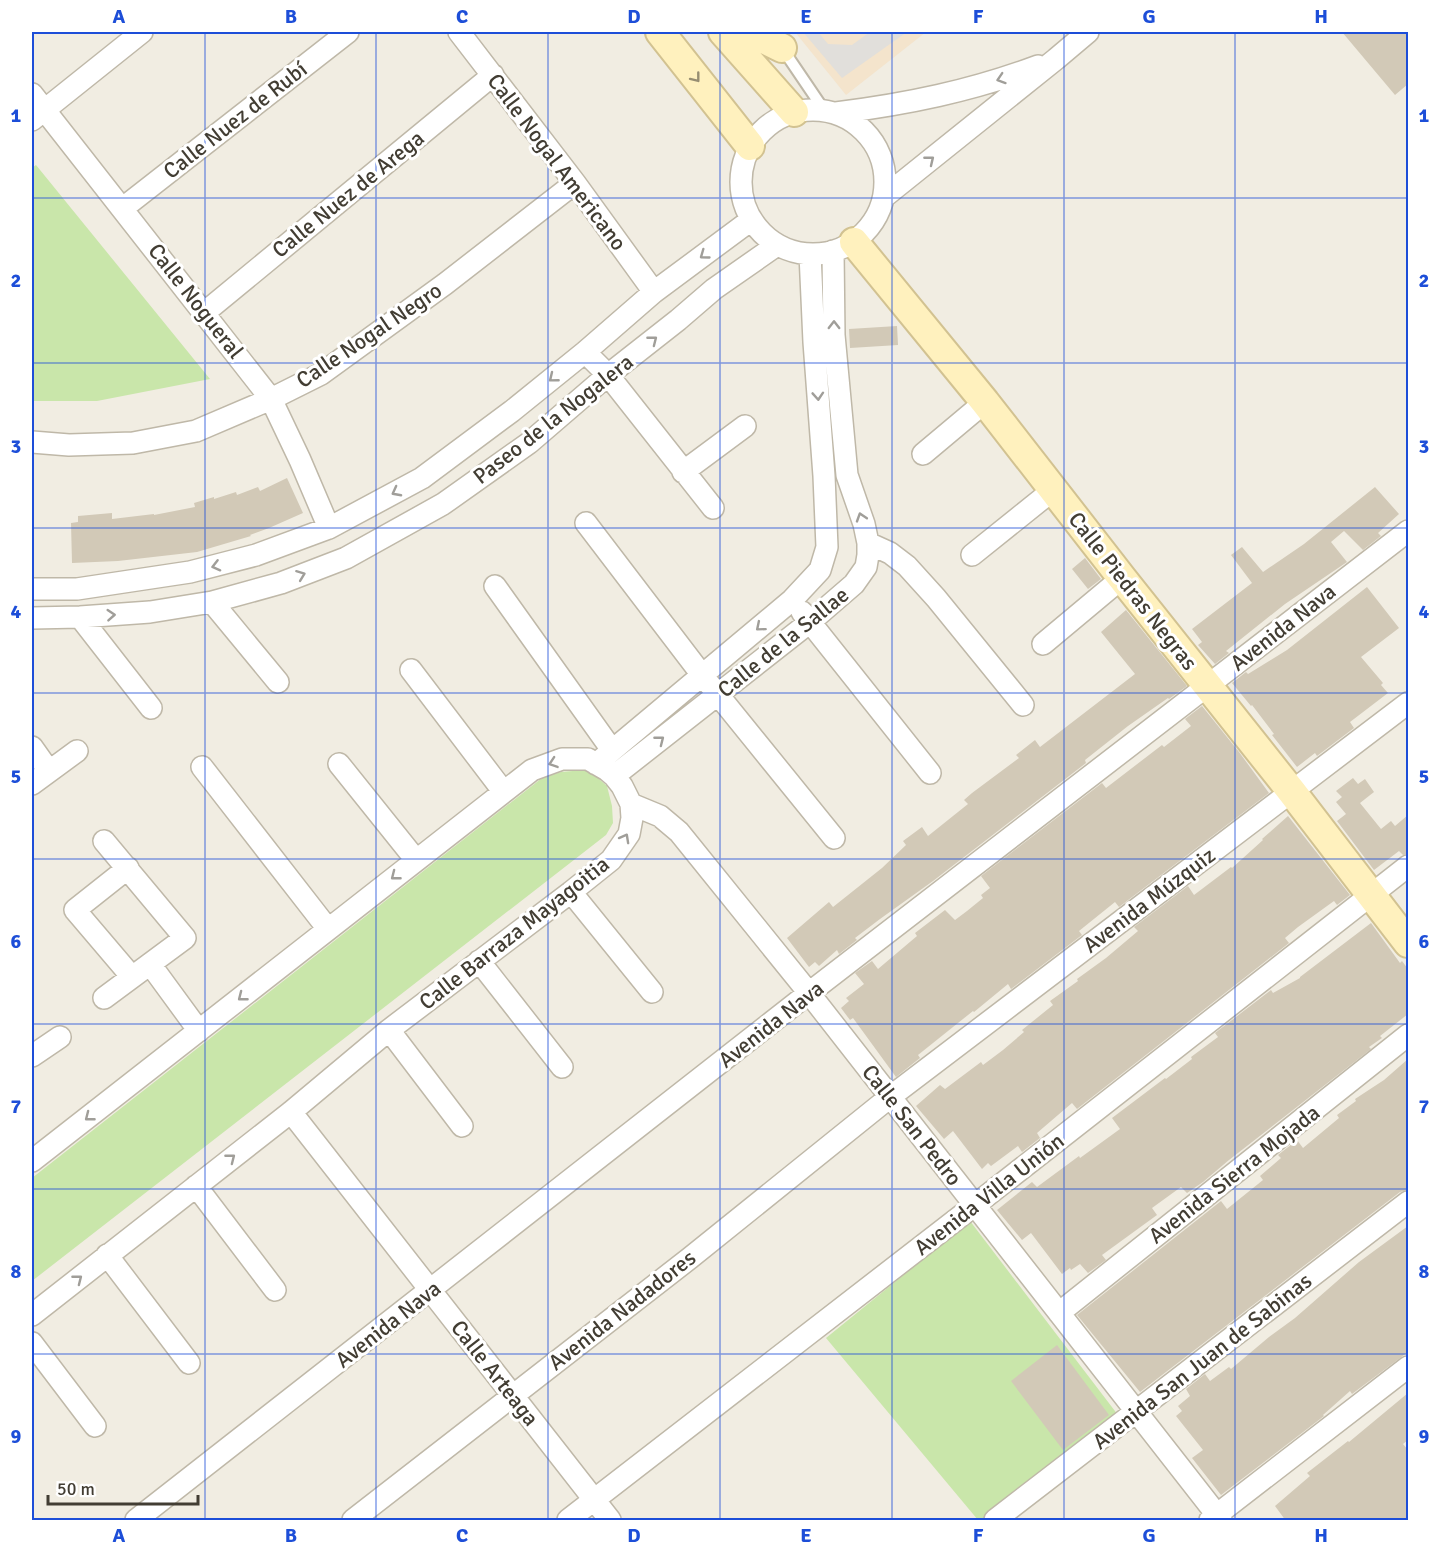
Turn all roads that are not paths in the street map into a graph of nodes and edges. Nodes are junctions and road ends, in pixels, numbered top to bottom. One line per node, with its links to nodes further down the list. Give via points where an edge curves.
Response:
1 (142, 32): 11 (street)
2 (348, 32): 17 (street, Calle Nuez de Rubí)
3 (459, 32): 10 (street, Calle Nogal Americano)
4 (660, 32): 14 (street, one-way to 14)
5 (723, 32): 13 (street)
6 (750, 32): 8 (street)
7 (1088, 32): 9 (street)
8 (775, 40): 12 (lane)
9 (1056, 59): 12 (street, one-way to 12, via 948,94); 16 (street, one-way to 9)
10 (493, 75): 15 (street, Calle Nogal Americano); 23 (street, Calle Nuez de Arega)
11 (36, 108): 17 (street, Calle Nogueral)
12 (830, 111): 13 (street); 16 (street, via 855,122 870,137 881,155 886,176)
13 (794, 112): 14 (street, via 768,124)
14 (750, 146): 18 (street, via 743,160 741,191)
15 (575, 183): 22 (street, Calle Nogal Americano); 26 (street, Calle Nogal Negro, via 446,284 321,374)
16 (884, 197): 20 (street, via 868,229)
17 (123, 208): 23 (street, Calle Nogueral)
18 (751, 220): 19 (street); 22 (street, Paseo de la Nogalera, one-way to 22)
19 (777, 245): 21 (street); 25 (street, Paseo de la Nogalera, one-way to 19, via 714,289)
20 (844, 246): 21 (street); 27 (street, Calle Piedras Negras); 32 (street, Calle de la Sallae, one-way to 20, via 834,335)
21 (810, 254): 33 (street, Calle de la Sallae, one-way to 33)
22 (654, 292): 24 (street, Paseo de la Nogalera)
23 (204, 313): 26 (street, Calle Nogueral)
24 (585, 352): 25 (street); 37 (street, Paseo de la Nogalera, one-way to 37, via 422,478)
25 (608, 375): 31 (street); 45 (street, Paseo de la Nogalera, one-way to 25, via 281,583 346,558 443,504 530,443)
26 (271, 399): 29 (street, Calle Nogal Negro, via 196,431 133,443); 37 (street, Calle Nogueral)
27 (985, 402): 30 (street); 34 (street, Calle Piedras Negras)
28 (745, 426): 31 (street)
29 (32, 442)
30 (923, 454)
31 (683, 472): 35 (street)
32 (847, 475): 33 (street); 39 (street, Calle de la Sallae, one-way to 32)
33 (824, 476): 44 (street, Calle de la Sallae, via 827,547 820,570)
34 (1053, 490): 40 (street); 41 (street, Calle Piedras Negras)
35 (713, 508)
36 (586, 523): 51 (street)
37 (329, 528): 43 (street, Paseo de la Nogalera, one-way to 43, via 256,555 190,572 77,590)
38 (1408, 531): 53 (street, Avenida Nava)
39 (868, 543): 48 (street, Calle de la Sallae, via 866,567 854,584); 56 (street, via 890,552 907,566)
40 (972, 555)
41 (1122, 578): 49 (street); 53 (street, Calle Piedras Negras)
42 (495, 586): 59 (street)
43 (32, 589)
44 (792, 600): 48 (street); 51 (street, Calle de la Sallae, one-way to 51)
45 (212, 602): 46 (street, Paseo de la Nogalera, one-way to 45); 52 (street)
46 (80, 617): 47 (street, Paseo de la Nogalera); 57 (street)
47 (32, 618)
48 (810, 622): 54 (street, Calle de la Sallae); 65 (street)
49 (1042, 644)
50 (411, 670): 68 (street)
51 (702, 675): 54 (street); 59 (street, Calle de la Sallae)
52 (278, 682)
53 (1208, 686): 69 (street, Calle Piedras Negras); 84 (street, Avenida Nava)
54 (718, 694): 66 (street, Calle de la Sallae, one-way to 54); 71 (street)
55 (1408, 703): 69 (street, Avenida Múzquiz)
56 (1023, 705)
57 (151, 708)
58 (32, 747): 64 (street)
59 (612, 750): 62 (street, Calle de la Sallae)
60 (77, 751): 64 (street)
61 (339, 764): 73 (street)
62 (596, 764): 66 (street); 68 (street, one-way to 68, via 588,759 562,759 532,770)
63 (202, 767): 78 (street)
64 (49, 771): 67 (street)
65 (930, 773)
66 (614, 776): 70 (street)
67 (32, 784)
68 (504, 791): 73 (street)
69 (1292, 792): 77 (street, Calle Piedras Negras); 92 (street, Avenida Múzquiz)
70 (631, 804): 76 (street, Calle Barraza Mayagoitia, one-way to 70, via 611,860 630,834); 84 (street, Calle San Pedro, via 660,816 679,832)
71 (834, 838)
72 (104, 840): 75 (street)
73 (416, 860): 78 (street, one-way to 78)
74 (1408, 866): 77 (street, Avenida Villa Unión)
75 (128, 868): 81 (street, via 185,938); 82 (street, via 75,910)
76 (571, 892): 80 (street, Calle Barraza Mayagoitia); 83 (street)
77 (1371, 894): 79 (street, Calle Piedras Negras); 98 (street, Avenida Villa Unión)
78 (328, 929): 87 (street, one-way to 87)
79 (1408, 943)
80 (479, 961): 86 (street, Calle Barraza Mayagoitia); 91 (street)
81 (150, 964): 82 (street); 87 (street)
82 (132, 978): 85 (street)
83 (652, 992)
84 (809, 993): 92 (street, Calle San Pedro); 101 (street, Avenida Nava)
85 (104, 998)
86 (389, 1030): 93 (street, Calle Barraza Mayagoitia); 94 (street)
87 (199, 1031): 95 (street, one-way to 95)
88 (1408, 1035): 102 (street, Avenida Sierra Mojada)
89 (60, 1037): 90 (street)
90 (32, 1055)
91 (562, 1067)
92 (890, 1097): 98 (street, Calle San Pedro); 107 (street, Avenida Nadadores)
93 (291, 1112): 96 (street, Calle Barraza Mayagoitia, one-way to 93); 101 (street, Calle Arteaga)
94 (462, 1126)
95 (32, 1161)
96 (196, 1186): 99 (street, Calle Barraza Mayagoitia); 100 (street)
97 (1408, 1202): 108 (street, Avenida San Juan de Sabinas)
98 (975, 1205): 102 (street, Calle San Pedro); 110 (street, Avenida Villa Unión)
99 (107, 1255): 103 (street, Calle Barraza Mayagoitia, one-way to 99); 105 (street)
100 (274, 1290)
101 (430, 1291): 107 (street, Calle Arteaga); 112 (street, Avenida Nava)
102 (1059, 1313): 108 (street, Calle San Pedro)
103 (32, 1315)
104 (32, 1343): 109 (street)
105 (189, 1363)
106 (1408, 1367): 111 (street)
107 (513, 1396): 110 (street, Calle Arteaga); 113 (street, Avenida Nadadores)
108 (1136, 1412): 111 (street, Calle San Pedro); 116 (street, Avenida San Juan de Sabinas)
109 (95, 1426)
110 (594, 1500): 114 (street, Avenida Villa Unión); 115 (street, Calle Arteaga)
111 (1216, 1519)
112 (136, 1521)
113 (353, 1521)
114 (568, 1521)
115 (610, 1521)
116 (996, 1521)

